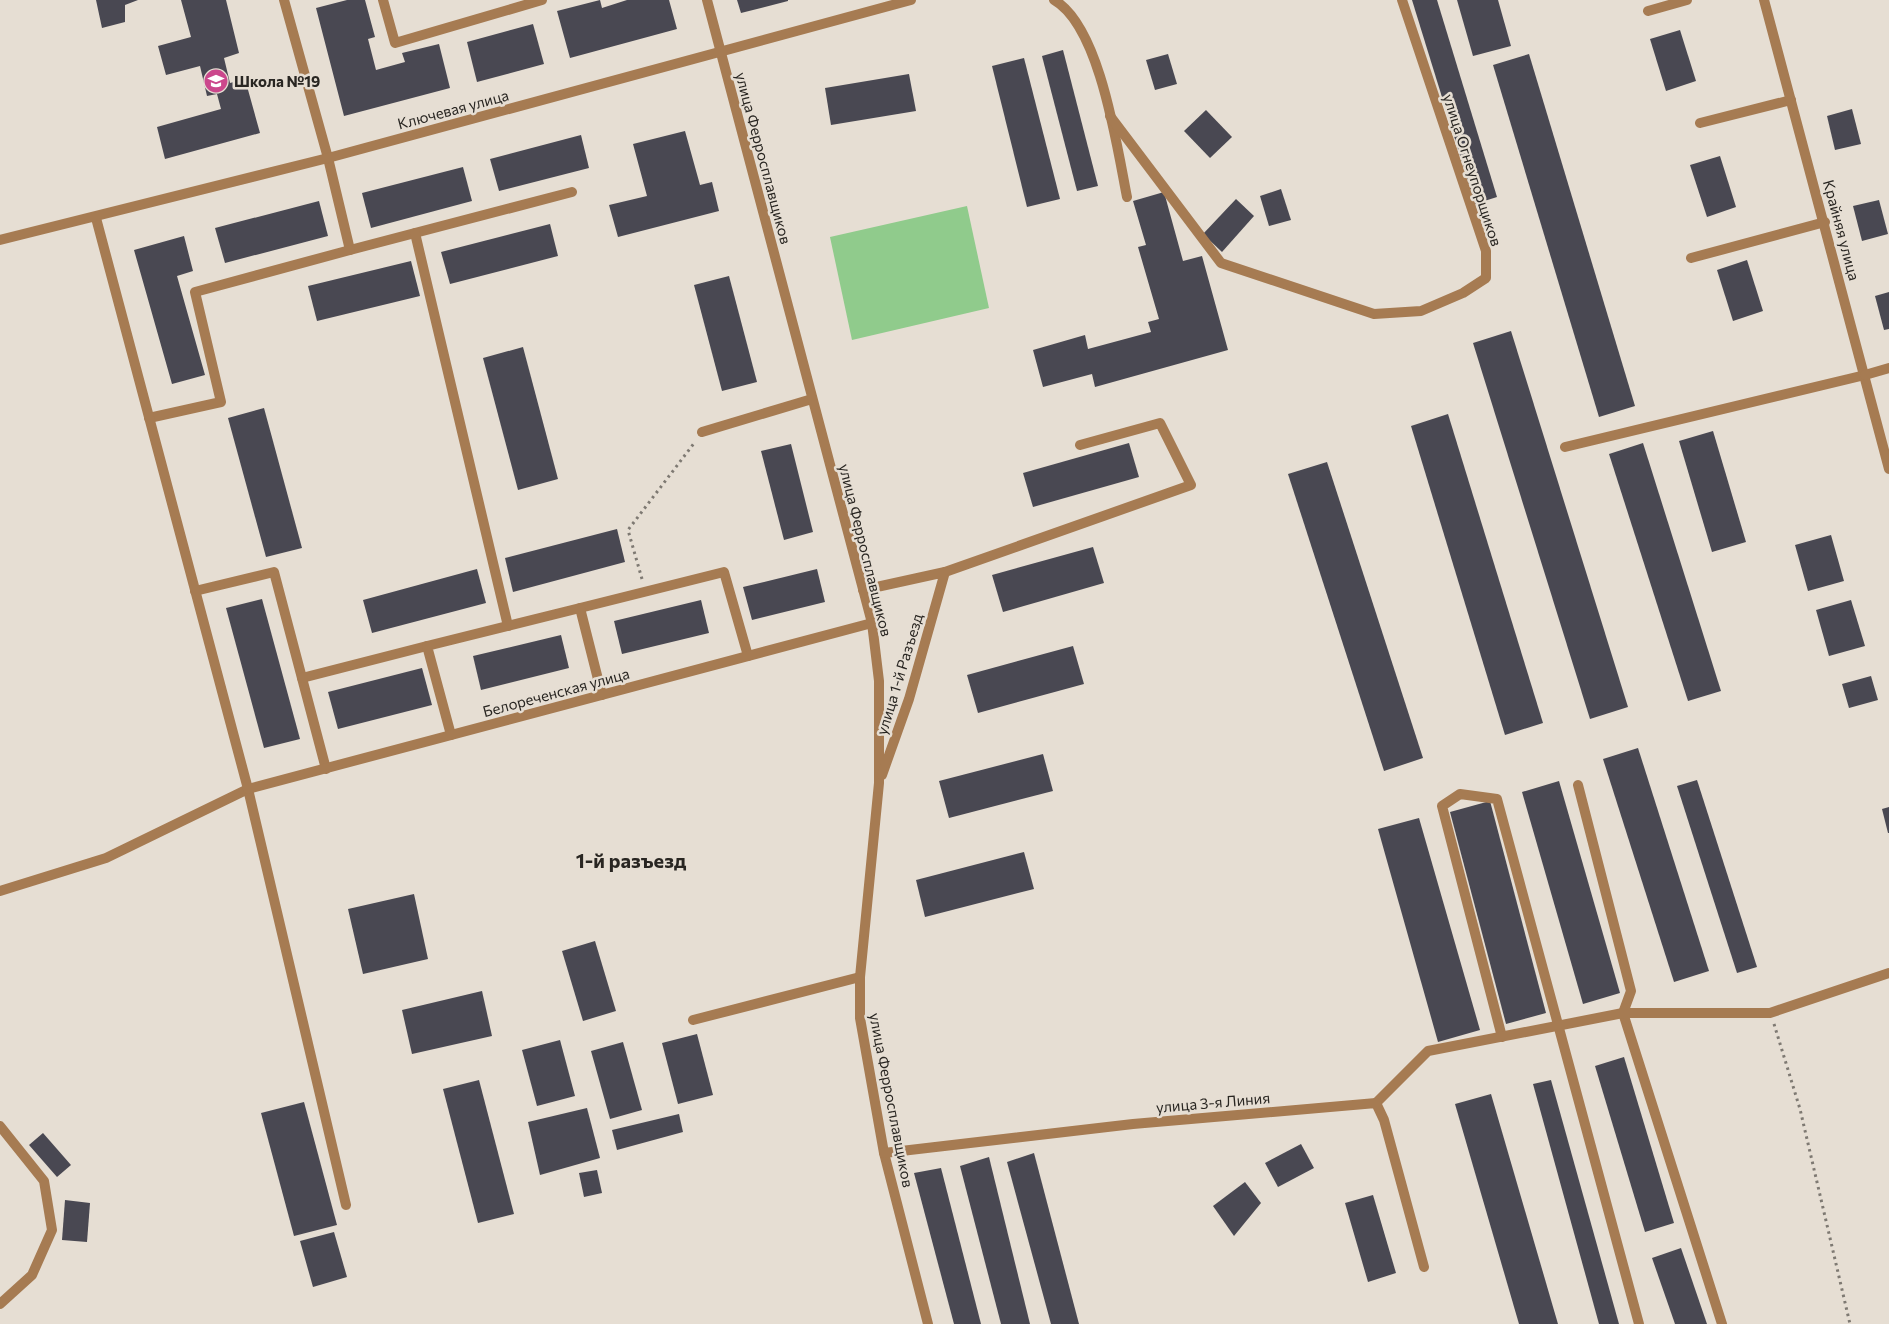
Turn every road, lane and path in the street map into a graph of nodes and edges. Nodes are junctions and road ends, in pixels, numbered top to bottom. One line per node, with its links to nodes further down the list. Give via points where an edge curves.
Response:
1 (284, 0): 15 (street)
2 (383, 0): 3 (street, via 395,43)
3 (542, 0)
4 (707, 0): 11 (street, улица Ферросплавщиков)
5 (911, 0): 11 (street, Ключевая улица)
6 (1054, 0): 13 (street, via 1062,5 1085,36)
7 (1402, 0): 13 (street, улица Огнеупорщиков, via 1486,251 1486,278 1463,293 1421,311 1374,314 1221,263)
8 (1688, 0): 10 (street)
9 (1764, 0): 12 (street, Крайняя улица)
10 (1648, 11)
11 (721, 53): 15 (street, Ключевая улица); 26 (street, улица Ферросплавщиков)
12 (1790, 100): 14 (street); 19 (street, Крайняя улица)
13 (1110, 116): 17 (street)
14 (1700, 124)
15 (328, 158): 18 (street, Ключевая улица); 22 (street)
16 (572, 192): 20 (street)
17 (1127, 197)
18 (96, 218): 21 (street, Ключевая улица); 27 (street)
19 (1825, 222): 23 (street); 25 (street, Крайняя улица)
20 (415, 233): 22 (street); 38 (street)
21 (0, 240)
22 (350, 250): 27 (street, via 194,292 221,402)
23 (1691, 258)
24 (1889, 368): 25 (street)
25 (1865, 375): 30 (street); 31 (street, Крайняя улица)
26 (812, 398): 28 (street); 33 (street, улица Ферросплавщиков)
27 (149, 418): 34 (street)
28 (702, 432): 35 (path, via 628,530)
29 (1080, 446): 32 (street, via 1160,423 1190,485)
30 (1565, 447)
31 (1889, 469)
32 (945, 572): 33 (street); 45 (street, улица 1-й Разъезд, via 909,699)
33 (863, 590): 37 (street, улица Ферросплавщиков)
34 (195, 591): 41 (street, via 274,572); 47 (street)
35 (646, 592): 36 (street); 40 (street, via 724,572)
36 (580, 608): 38 (street); 42 (street)
37 (872, 623): 40 (street, Белореченская улица); 45 (street, улица Ферросплавщиков, via 879,681)
38 (508, 626): 39 (street)
39 (427, 646): 41 (street); 43 (street)
40 (748, 656): 42 (street, Белореченская улица)
41 (302, 678): 44 (street)
42 (602, 695): 43 (street, Белореченская улица)
43 (451, 735): 44 (street, Белореченская улица)
44 (326, 769): 47 (street, Белореченская улица)
45 (879, 783): 50 (street, улица Ферросплавщиков)
46 (1578, 785): 51 (street, via 1631,991)
47 (248, 789): 48 (street, Белореченская улица, via 106,858); 59 (street)
48 (0, 891)
49 (1889, 974): 52 (street)
50 (860, 976): 53 (street); 58 (street, улица Ферросплавщиков, via 860,1018)
51 (1623, 1012): 52 (street); 54 (street); 64 (street)
52 (1770, 1013): 65 (path, via 1800,1109)
53 (693, 1020)
54 (1558, 1026): 55 (street); 55 (street, via 1497,799 1460,794 1442,806); 63 (street)
55 (1502, 1037): 56 (street, via 1428,1051)
56 (1376, 1103): 58 (street, улица 3-я Линия, via 1133,1124); 60 (street, via 1384,1120)
57 (0, 1126): 61 (street, via 44,1181 52,1230 32,1275)
58 (884, 1153): 62 (street, улица Ферросплавщиков)
59 (346, 1205)
60 (1424, 1267)
61 (0, 1304)
62 (928, 1324)
63 (1639, 1324)
64 (1722, 1324)
65 (1850, 1324)

